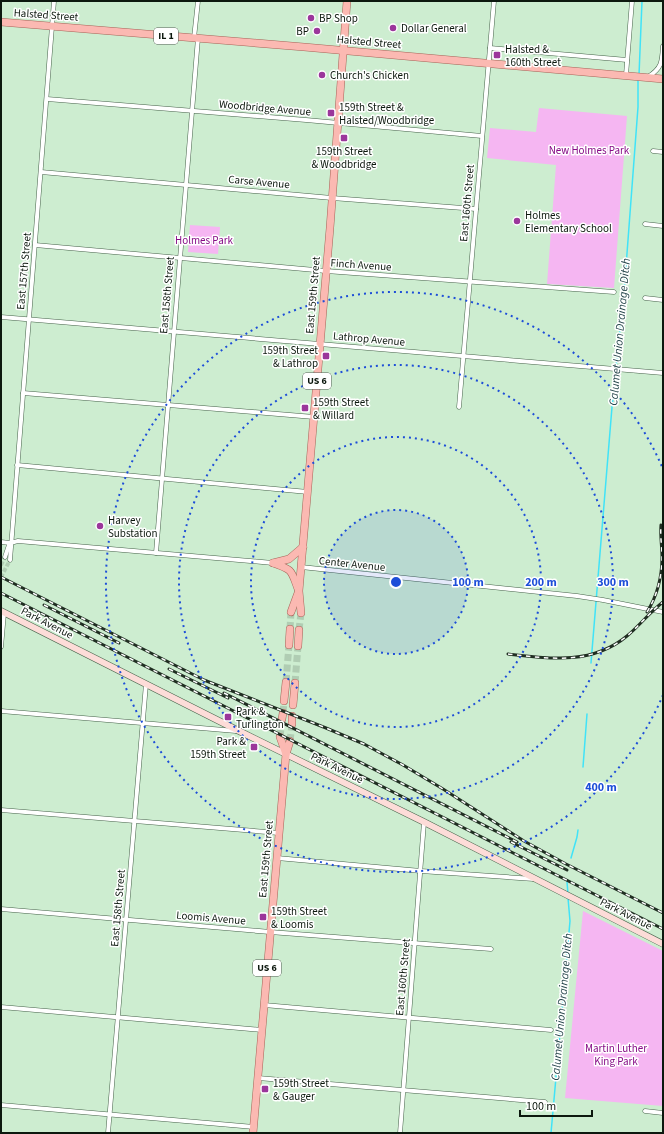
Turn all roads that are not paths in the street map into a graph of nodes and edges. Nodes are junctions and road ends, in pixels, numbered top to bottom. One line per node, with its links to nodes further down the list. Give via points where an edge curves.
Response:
1 (54, 1): 7 (street, East 157th Street)
2 (198, 1): 8 (street, East 158th Street)
3 (347, 1): 11 (main road, East 159th Street / US 6)
4 (494, 1): 10 (street, East 160th Street)
5 (631, 1): 12 (street)
6 (1, 22): 7 (main road, Halsted Street / IL 1)
7 (52, 26): 8 (main road, Halsted Street / IL 1); 19 (street, East 157th Street)
8 (196, 38): 11 (main road, Halsted Street / IL 1); 20 (street, East 158th Street)
9 (663, 46): 13 (street)
10 (490, 48): 12 (street); 14 (street, East 160th Street)
11 (343, 51): 14 (main road, Halsted Street / IL 1); 21 (main road, East 159th Street / US 6)
12 (627, 60): 16 (street)
13 (662, 63): 15 (street); 17 (street)
14 (488, 64): 16 (main road, Halsted Street / IL 1); 22 (street, East 160th Street)
15 (663, 68)
16 (626, 76): 17 (main road, Halsted Street / IL 1)
17 (648, 77): 18 (main road, Halsted Street / IL 1)
18 (663, 79)
19 (47, 99): 20 (street, Woodbridge Avenue); 25 (street, East 157th Street)
20 (191, 111): 21 (street, Woodbridge Avenue); 26 (street, East 158th Street)
21 (338, 124): 22 (street, Woodbridge Avenue); 27 (main road, East 159th Street / US 6)
22 (482, 136): 28 (street, East 160th Street)
23 (653, 151): 24 (street)
24 (663, 152)
25 (41, 172): 26 (street, Carse Avenue); 31 (street, East 157th Street)
26 (185, 184): 27 (street, Carse Avenue); 32 (street, East 158th Street)
27 (332, 198): 28 (street, Carse Avenue); 33 (main road, East 159th Street / US 6)
28 (476, 209): 34 (street, East 160th Street)
29 (645, 224): 30 (street)
30 (663, 226)
31 (35, 245): 32 (street, Finch Avenue); 39 (street, East 157th Street)
32 (180, 258): 33 (street, Finch Avenue); 40 (street, East 158th Street)
33 (326, 271): 34 (street, Finch Avenue); 41 (main road, East 159th Street / US 6)
34 (469, 282): 35 (street, Finch Avenue); 42 (street, East 160th Street)
35 (614, 292)
36 (645, 298): 37 (street)
37 (663, 300)
38 (1, 317): 39 (street, Lathrop Avenue)
39 (28, 319): 40 (street, Lathrop Avenue); 44 (street, East 157th Street)
40 (174, 331): 41 (street, Lathrop Avenue); 45 (street, East 158th Street)
41 (320, 344): 42 (street, Lathrop Avenue); 47 (main road, East 159th Street / US 6)
42 (463, 355): 43 (street, Lathrop Avenue); 46 (street, East 160th Street)
43 (663, 373)
44 (23, 393): 45 (street); 48 (street, East 157th Street)
45 (168, 405): 47 (street); 49 (street, East 158th Street)
46 (459, 406)
47 (314, 417): 50 (main road, East 159th Street / US 6)
48 (17, 466): 49 (street); 52 (street, East 157th Street)
49 (162, 478): 50 (street); 54 (street, East 158th Street)
50 (308, 492): 53 (main road, East 159th Street / US 6)
51 (1, 542): 52 (street)
52 (10, 543): 54 (street, via 18,541); 55 (street, East 157th Street); 56 (street, East 157th Street)
53 (303, 547): 57 (main road, via 289,559); 58 (main road, East 159th Street / US 6)
54 (156, 553): 57 (street)
55 (5, 557)
56 (10, 560)
57 (273, 563): 59 (main road, via 290,570)
58 (301, 567): 59 (main road, East 159th Street / US 6); 62 (street, Center Avenue, via 588,598)
59 (299, 591): 61 (main road, East 159th Street / US 6); 63 (main road, East 159th Street / US 6)
60 (2, 612): 68 (street); 71 (street, Park Avenue)
61 (291, 612)
62 (663, 612)
63 (301, 613)
64 (290, 629): 66 (main road)
65 (299, 630): 67 (main road)
66 (289, 645)
67 (298, 646)
68 (1, 647)
69 (286, 682): 72 (main road)
70 (295, 683): 73 (main road)
71 (146, 684): 75 (street, East 158th Street); 76 (street, Park Avenue)
72 (284, 701)
73 (293, 705)
74 (1, 711): 75 (street)
75 (142, 723): 76 (street); 81 (street, East 158th Street)
76 (239, 731): 79 (street, Park Avenue)
77 (280, 737): 79 (main road, East 159th Street / US 6)
78 (290, 741): 79 (main road, East 159th Street / US 6)
79 (286, 754): 82 (street, Park Avenue); 83 (main road, East 159th Street / US 6)
80 (1, 810): 81 (street)
81 (134, 821): 83 (street); 88 (street, East 158th Street)
82 (424, 822): 85 (street, East 160th Street); 86 (street, Park Avenue)
83 (279, 833): 84 (main road, East 159th Street / US 6)
84 (277, 858): 85 (street); 89 (main road, East 159th Street / US 6)
85 (421, 871): 86 (street); 90 (street, East 160th Street)
86 (535, 879): 91 (street, Park Avenue)
87 (1, 909): 88 (street, Loomis Avenue)
88 (126, 920): 89 (street, Loomis Avenue); 95 (street, East 158th Street)
89 (270, 932): 90 (street, Loomis Avenue); 93 (main road, East 159th Street / US 6)
90 (415, 943): 92 (street, Loomis Avenue); 96 (street, East 160th Street)
91 (663, 944)
92 (491, 949)
93 (264, 1005): 96 (street); 97 (main road, East 159th Street / US 6)
94 (1, 1007): 95 (street)
95 (118, 1017): 97 (street); 105 (street, East 158th Street)
96 (409, 1018): 98 (street); 100 (street, East 160th Street)
97 (262, 1030): 99 (main road, East 159th Street / US 6)
98 (551, 1030)
99 (258, 1078): 100 (street); 106 (main road, East 159th Street / US 6)
100 (403, 1090): 101 (street); 108 (street, East 160th Street)
101 (545, 1102)
102 (1, 1105): 105 (street)
103 (645, 1111): 104 (street)
104 (663, 1113)
105 (110, 1114): 106 (street); 107 (street, East 158th Street)
106 (254, 1130)
107 (108, 1133)
108 (400, 1133)

